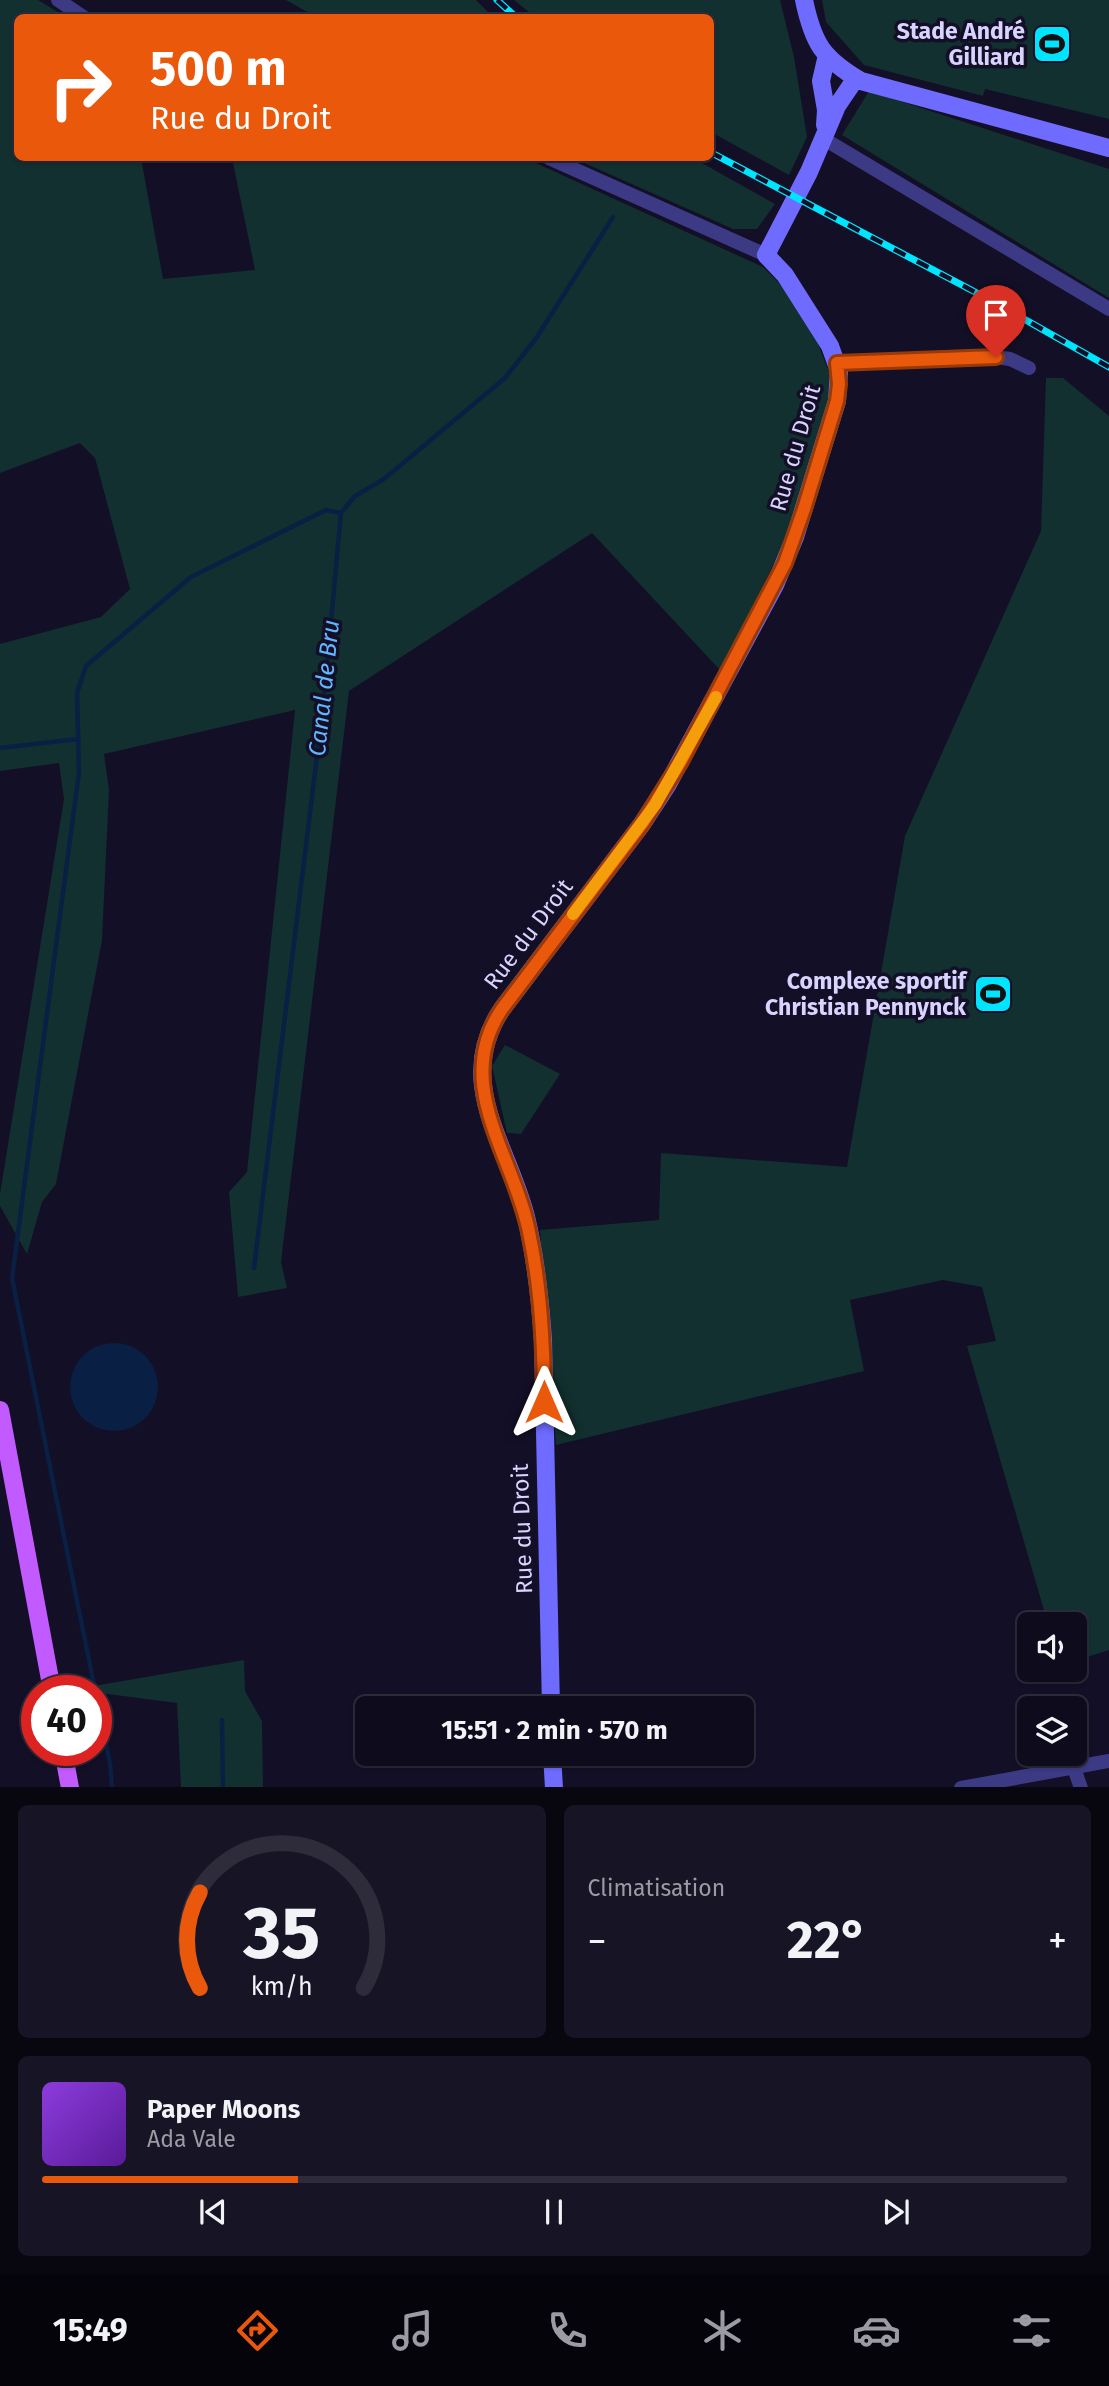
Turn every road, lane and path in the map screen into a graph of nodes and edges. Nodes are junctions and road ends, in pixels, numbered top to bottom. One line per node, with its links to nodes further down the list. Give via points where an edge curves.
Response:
1 (58, 0): 3 (street)
2 (804, 0): 4 (street, via 815,39)
3 (79, 14)
4 (827, 55): 5 (street); 6 (street, via 821,81)
5 (856, 78): 6 (street, via 837,106); 7 (street)
6 (824, 139): 9 (street); 10 (street)
7 (1109, 148)
8 (556, 161): 9 (street)
9 (766, 255): 11 (street, Rue du Droit, via 785,275)
10 (1109, 309)
11 (837, 363): 12 (street, Rue du Droit, via 996,357); 15 (street, Rue du Droit, via 837,401 799,525 775,585 655,805 502,1009 484,1049 486,1106 522,1204 539,1290)
12 (1029, 368)
13 (0, 1410): 14 (main road)
14 (49, 1675)
15 (551, 1696)
16 (1109, 1761): 19 (street)
17 (66, 1766): 20 (main road)
18 (553, 1766): 21 (street)
19 (1074, 1768): 22 (street); 23 (street)
20 (70, 1787)
21 (554, 1787)
22 (961, 1787)
23 (1081, 1787)

